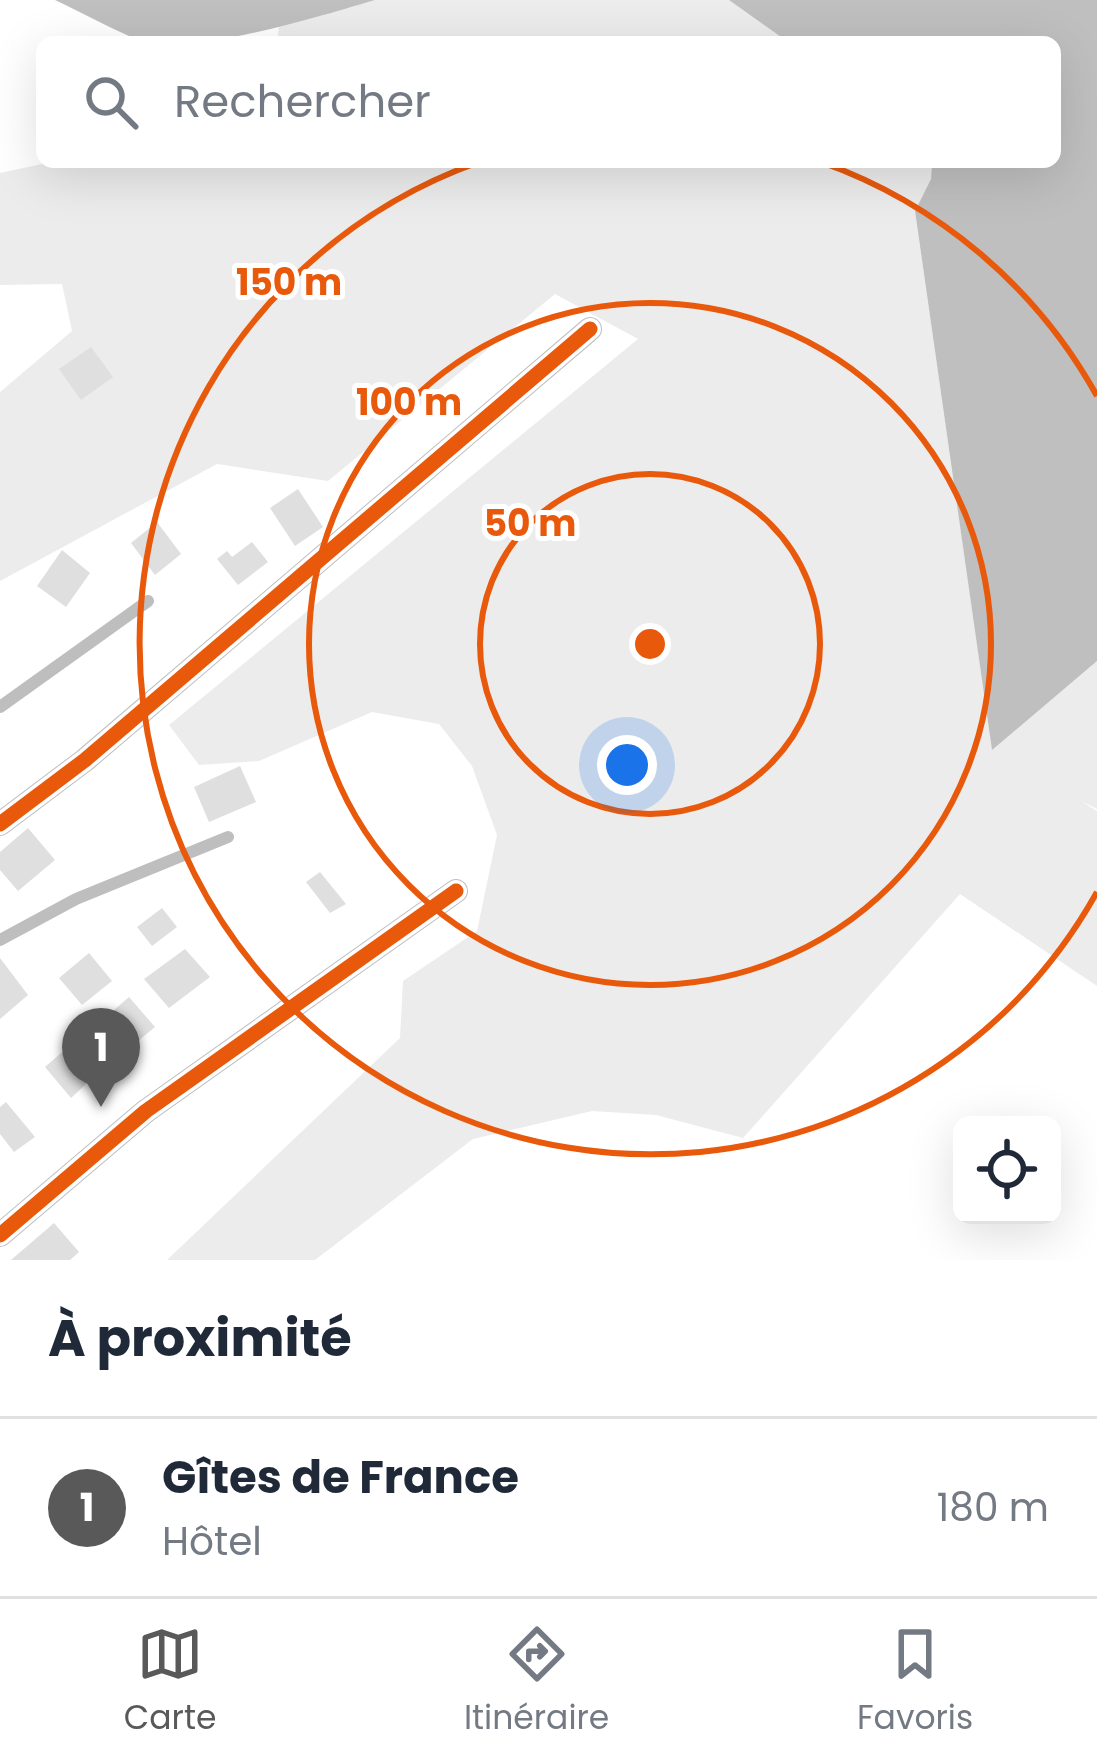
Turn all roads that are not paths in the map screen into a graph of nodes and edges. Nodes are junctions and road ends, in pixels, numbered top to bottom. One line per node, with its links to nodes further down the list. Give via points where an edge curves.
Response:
1 (590, 329): 4 (street)
2 (148, 601): 3 (lane)
3 (0, 707)
4 (0, 824)
5 (228, 837): 7 (lane, via 76,898)
6 (457, 891): 8 (street, via 146,1111)
7 (0, 940)
8 (0, 1235)

